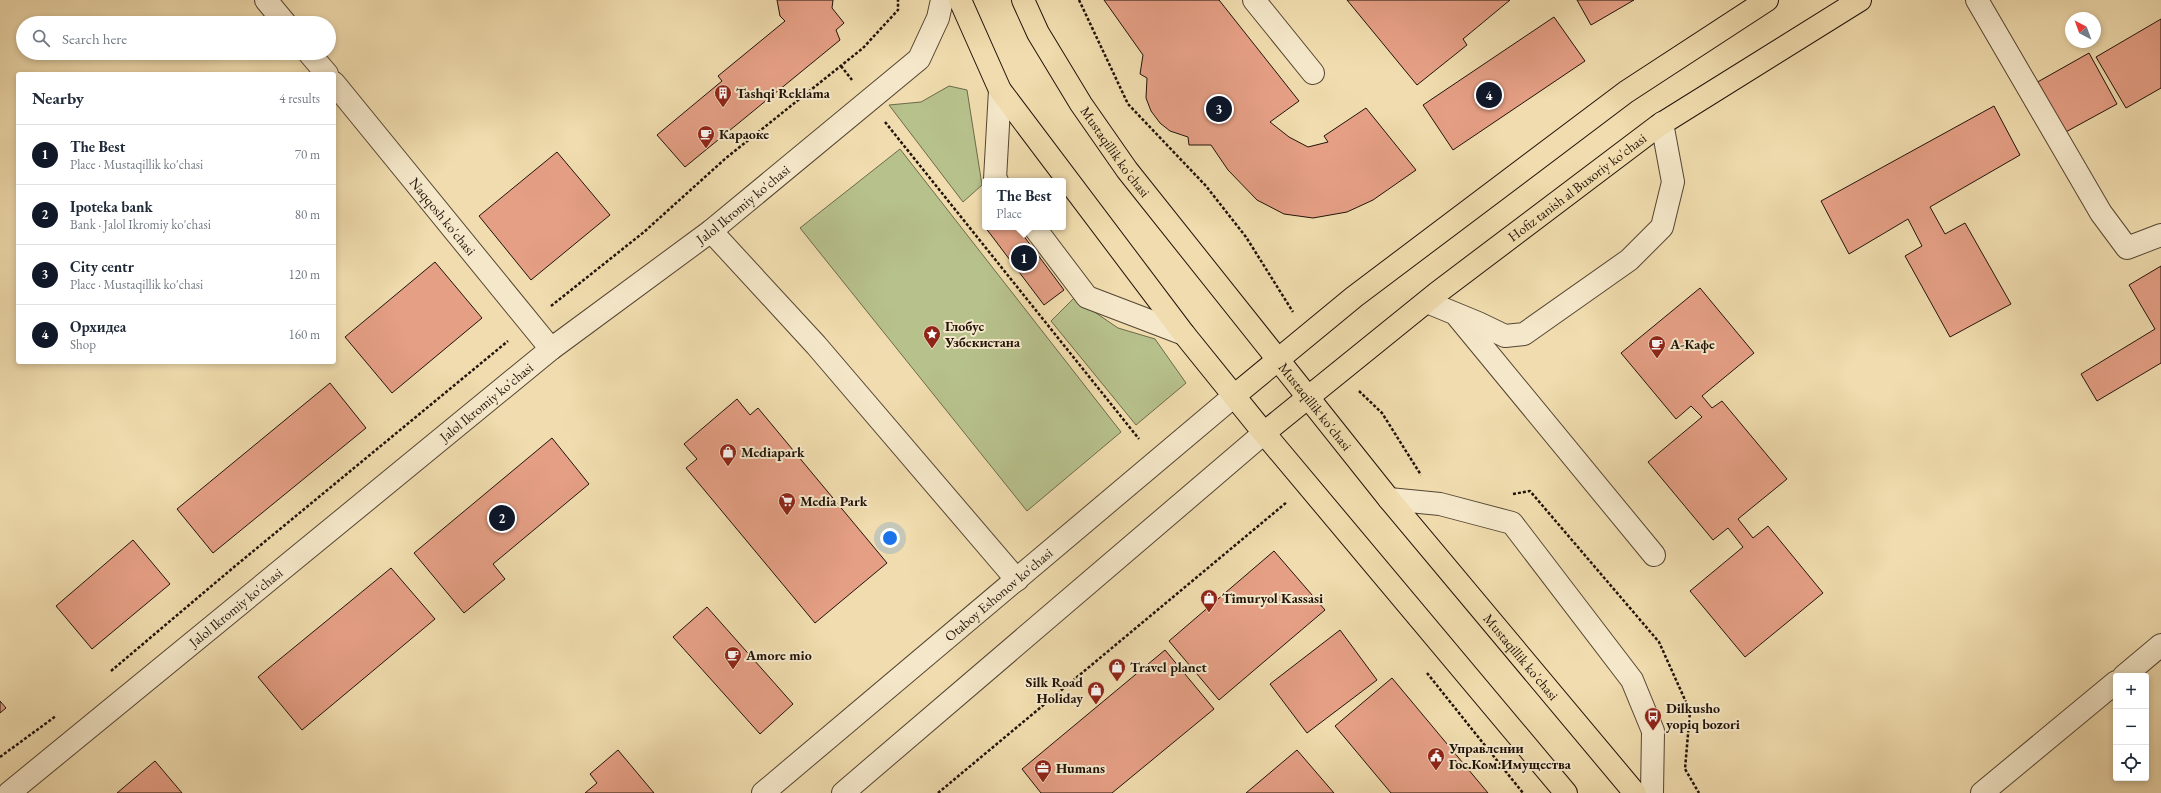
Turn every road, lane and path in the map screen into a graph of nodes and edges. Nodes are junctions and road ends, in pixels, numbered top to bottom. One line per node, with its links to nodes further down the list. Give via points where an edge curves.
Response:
1 (266, 0): 11 (street)
2 (898, 0): 13 (path, via 898,10 863,48)
3 (942, 0): 18 (street, Jalol Ikromiy ko'chasi, via 938,18 920,59)
4 (960, 0): 17 (main road)
5 (1023, 0): 30 (main road, Mustaqillik ko'chasi, via 1038,33 1104,138 1174,231)
6 (1079, 0): 27 (path, via 1128,104 1206,186 1246,236 1291,310)
7 (1254, 0): 15 (street)
8 (1766, 0): 27 (main road, via 1626,92)
9 (1860, 0): 19 (main road, Hofiz tanish al Buxoriy ko'chasi)
10 (1977, 0): 23 (street, via 2101,213 2127,248)
11 (279, 16)
12 (315, 60): 14 (street)
13 (841, 66): 18 (path); 26 (path, via 726,158 644,232)
14 (324, 72)
15 (1313, 73)
16 (336, 85): 26 (street, Naqqosh ko'chasi)
17 (1000, 90): 20 (street); 28 (main road)
18 (868, 101): 22 (street, Jalol Ikromiy ko'chasi); 35 (path)
19 (1662, 123): 24 (main road, Hofiz tanish al Buxoriy ko'chasi); 25 (street, via 1673,182 1662,227 1629,260 1524,334 1505,336)
20 (995, 178)
21 (1036, 230): 28 (street, via 1087,297)
22 (711, 231): 29 (street, Jalol Ikromiy ko'chasi); 41 (street, via 816,345)
23 (2161, 235)
24 (1426, 302): 25 (street); 31 (main road, Hofiz tanish al Buxoriy ko'chasi)
25 (1456, 314): 40 (street)
26 (530, 323): 29 (street, Naqqosh ko'chasi); 45 (path)
27 (1309, 333): 30 (main road)
28 (1184, 334): 32 (main road)
29 (552, 349): 49 (street, Jalol Ikromiy ko'chasi)
30 (1278, 358): 32 (main road); 33 (main road, Mustaqillik ko'chasi)
31 (1339, 372): 33 (main road, Hofiz tanish al Buxoriy ko'chasi); 39 (path, via 1382,413)
32 (1234, 396): 34 (main road); 35 (street, Otaboy Eshonov ko'chasi)
33 (1309, 396): 34 (main road, Hofiz tanish al Buxoriy ko'chasi); 37 (main road, Mustaqillik ko'chasi)
34 (1264, 433): 51 (street); 54 (main road)
35 (1157, 462): 41 (street, Otaboy Eshonov ko'chasi)
36 (1507, 495): 57 (path, via 1530,491 1659,642 1690,711 1685,770)
37 (1389, 498): 39 (street); 55 (main road, Mustaqillik ko'chasi)
38 (1290, 500): 52 (path)
39 (1440, 504): 56 (street, via 1512,523 1632,680 1653,731)
40 (1654, 555)
41 (1017, 580): 50 (street, Otaboy Eshonov ko'chasi)
42 (2161, 645): 44 (street)
43 (1425, 671): 53 (path)
44 (2128, 673)
45 (106, 675)
46 (2113, 684): 58 (street)
47 (57, 715): 48 (path)
48 (0, 757)
49 (9, 793)
50 (763, 793)
51 (843, 793)
52 (938, 793)
53 (1523, 793)
54 (1566, 793)
55 (1635, 793)
56 (1652, 793)
57 (1699, 793)
58 (1982, 793)

